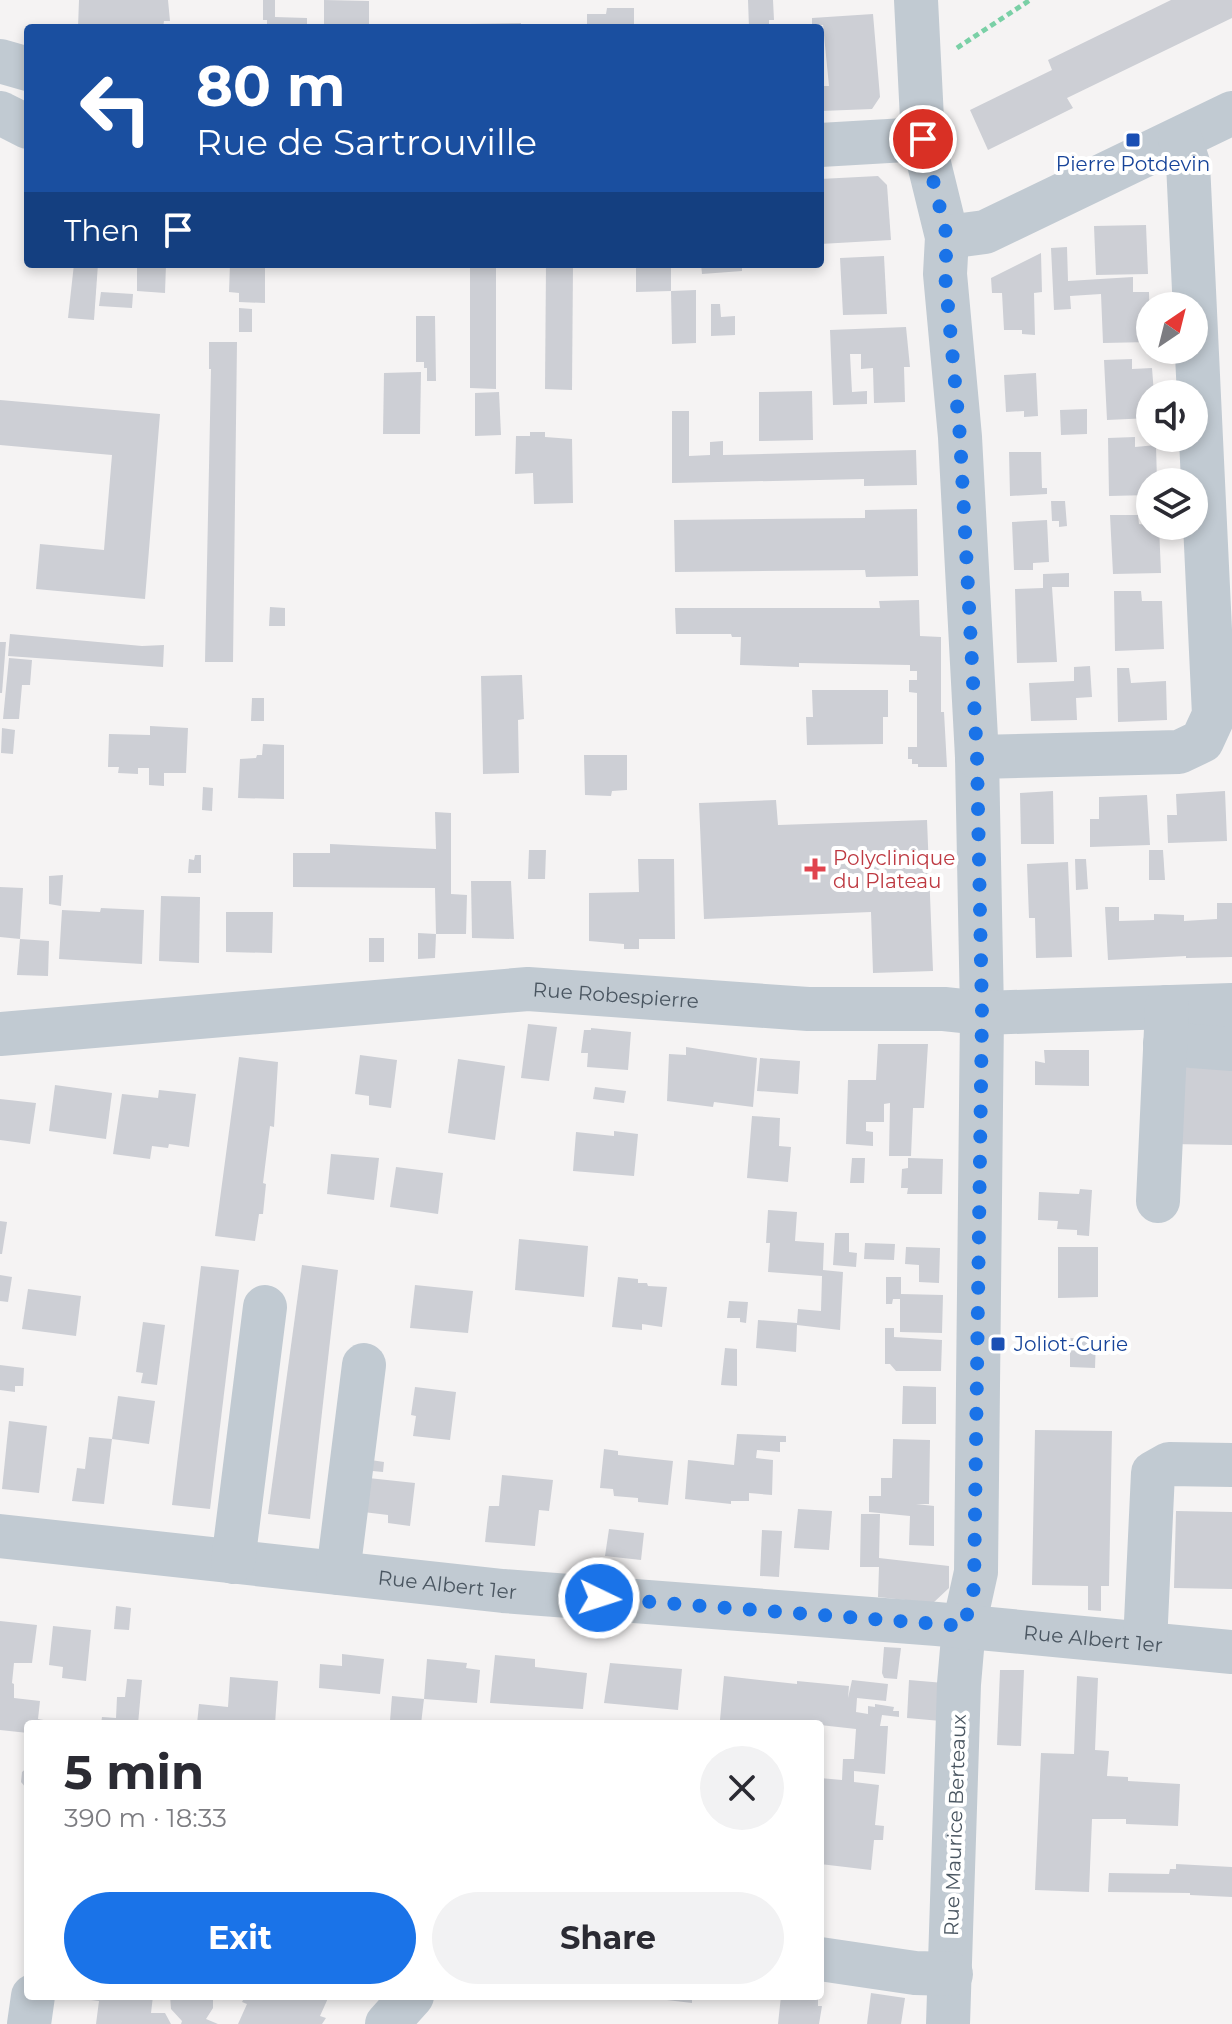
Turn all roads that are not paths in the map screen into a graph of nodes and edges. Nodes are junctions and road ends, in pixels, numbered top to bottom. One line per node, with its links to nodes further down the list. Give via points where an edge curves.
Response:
1 (916, 0): 7 (street, Rue Maurice Berteaux)
2 (0, 61): 3 (street)
3 (24, 68)
4 (0, 113): 6 (street)
5 (1232, 113): 8 (street)
6 (24, 125)
7 (923, 139): 9 (street); 10 (street, Rue Maurice Berteaux)
8 (1180, 139): 10 (street, via 985,232); 11 (street, via 1188,163 1214,715 1202,741 1179,752)
9 (824, 145)
10 (947, 237): 11 (street, Rue Maurice Berteaux, via 945,274 960,437)
11 (977, 757): 13 (street, Rue Maurice Berteaux)
12 (1232, 1005): 14 (street, Rue Robespierre)
13 (982, 1013): 14 (street, Rue Robespierre); 15 (street, Rue Robespierre, via 808,1009 528,989); 24 (street, Rue Maurice Berteaux, via 976,1572)
14 (1166, 1026): 16 (street); 17 (street)
15 (0, 1034)
16 (1232, 1049)
17 (1158, 1201)
18 (265, 1307): 22 (street)
19 (364, 1365): 23 (street)
20 (1232, 1465): 25 (street, via 1169,1464 1153,1473)
21 (0, 1536): 22 (street, Rue Albert 1er)
22 (233, 1562): 23 (street, Rue Albert 1er)
23 (338, 1573): 24 (street, Rue Albert 1er, via 503,1591)
24 (964, 1626): 25 (street, Rue Albert 1er); 28 (street, Rue Maurice Berteaux)
25 (1145, 1643): 26 (street, Rue Albert 1er)
26 (1232, 1652)
27 (824, 1960): 28 (street)
28 (951, 1974): 33 (street, Rue Maurice Berteaux)
29 (32, 2000): 31 (street)
30 (408, 2000): 32 (street)
31 (29, 2024)
32 (387, 2024)
33 (948, 2024)

